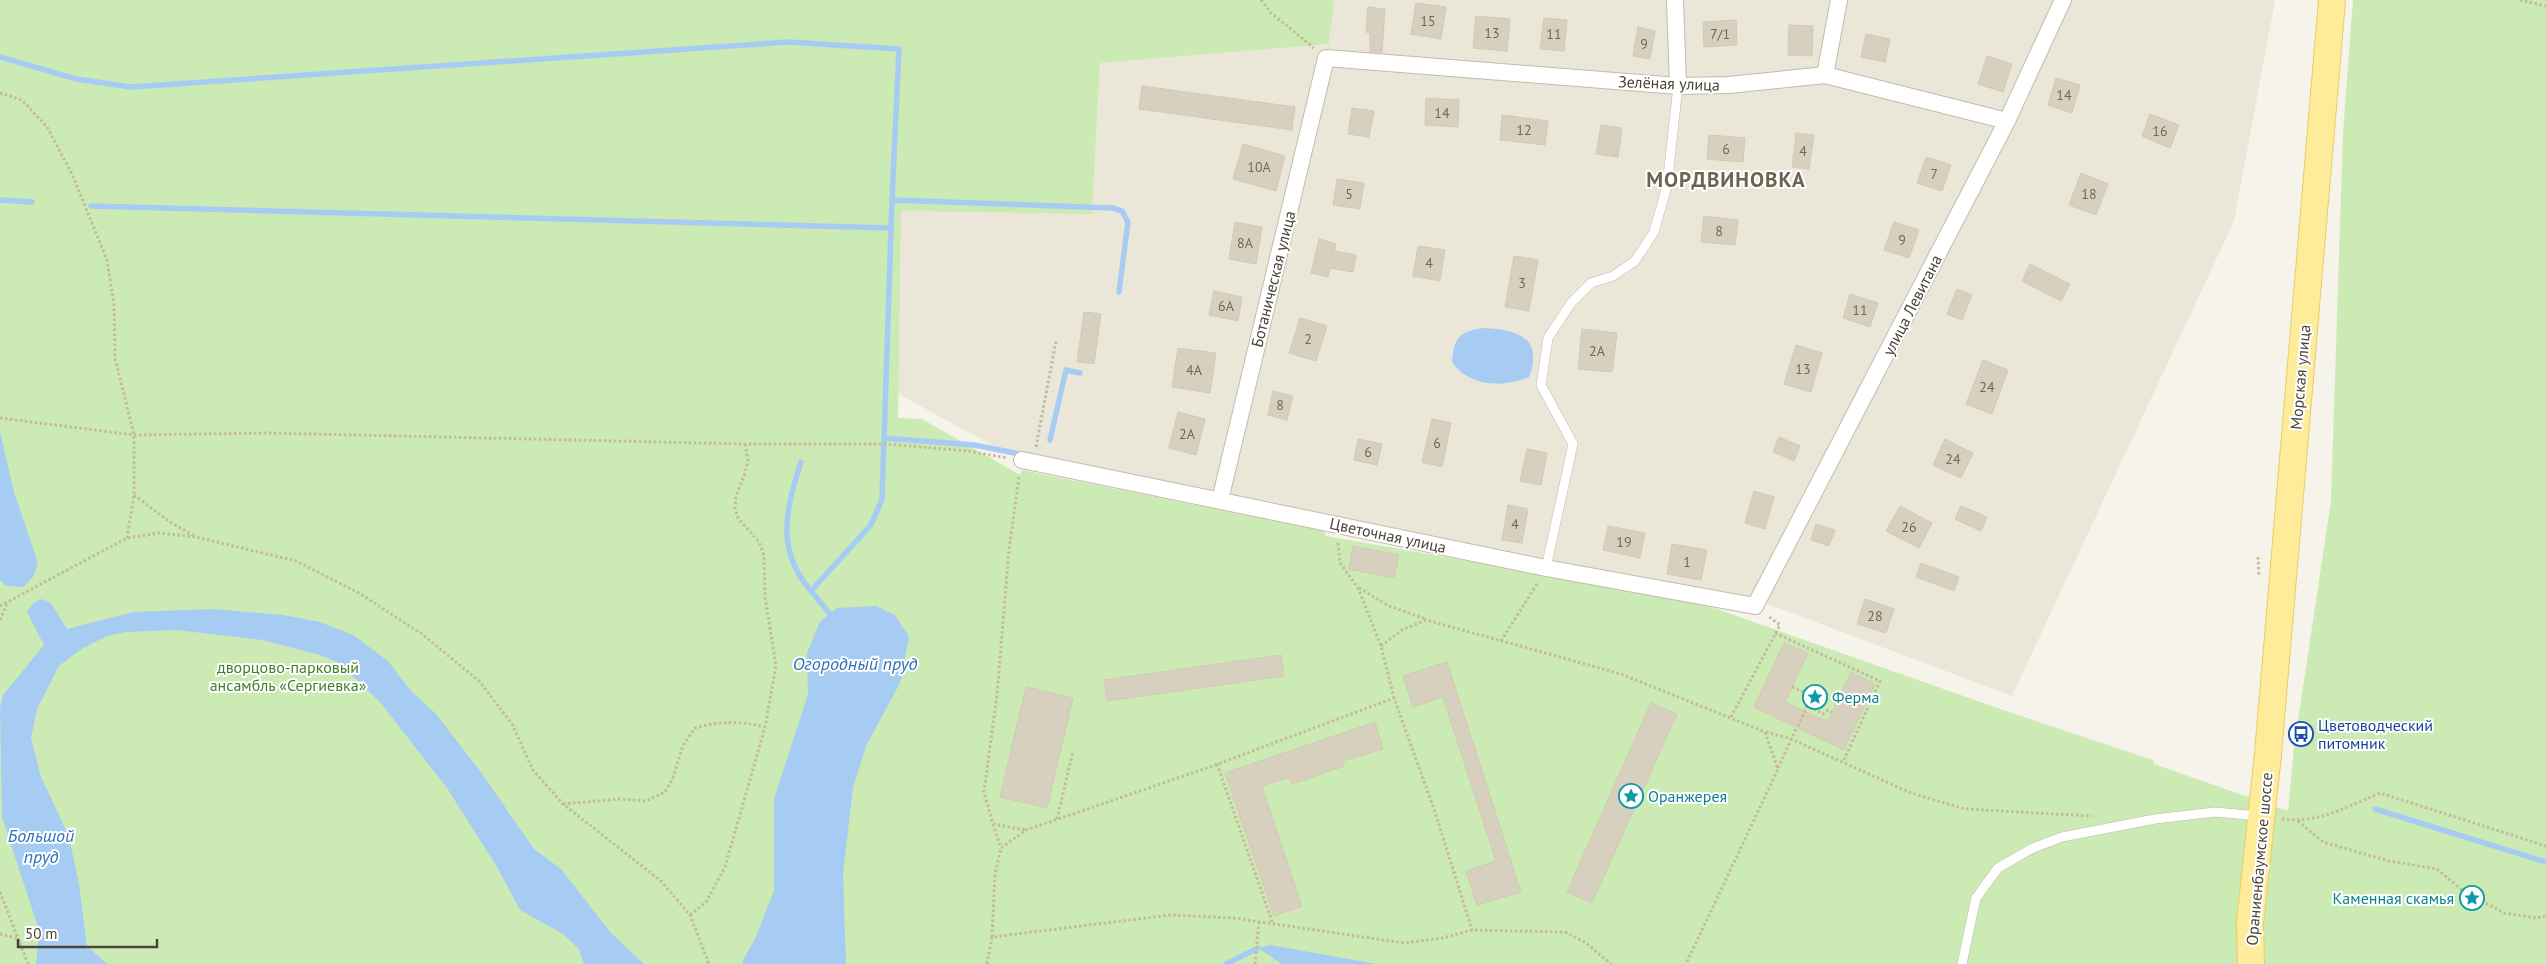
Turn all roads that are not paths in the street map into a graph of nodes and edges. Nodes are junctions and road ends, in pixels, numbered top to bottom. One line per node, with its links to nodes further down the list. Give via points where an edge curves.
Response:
1 (1675, 0): 7 (street)
2 (1840, 0): 6 (street)
3 (2063, 0): 8 (street, улица Левитана)
4 (2332, 0): 13 (main road, Морская улица)
5 (1326, 58): 7 (street, Зелёная улица); 10 (street, Ботаническая улица)
6 (1824, 75): 7 (street, Зелёная улица, via 1729,85); 8 (street, Зелёная улица)
7 (1678, 86): 11 (lane, via 1667,186 1654,232 1635,261 1613,276 1591,283 1571,303 1548,338 1542,385 1572,444)
8 (2007, 122): 12 (street, улица Левитана)
9 (1027, 461): 10 (street, Цветочная улица)
10 (1220, 500): 11 (street, Цветочная улица, via 1335,524)
11 (1542, 575): 12 (street, Цветочная улица)
12 (1756, 606)
13 (2268, 754): 14 (main road, Ораниенбаумское шоссе)
14 (2262, 816): 15 (lane, via 2215,812 2155,819 2062,838 2032,848 1998,868 1976,898); 16 (main road, Ораниенбаумское шоссе, via 2250,923)
15 (1962, 964)
16 (2252, 964)

